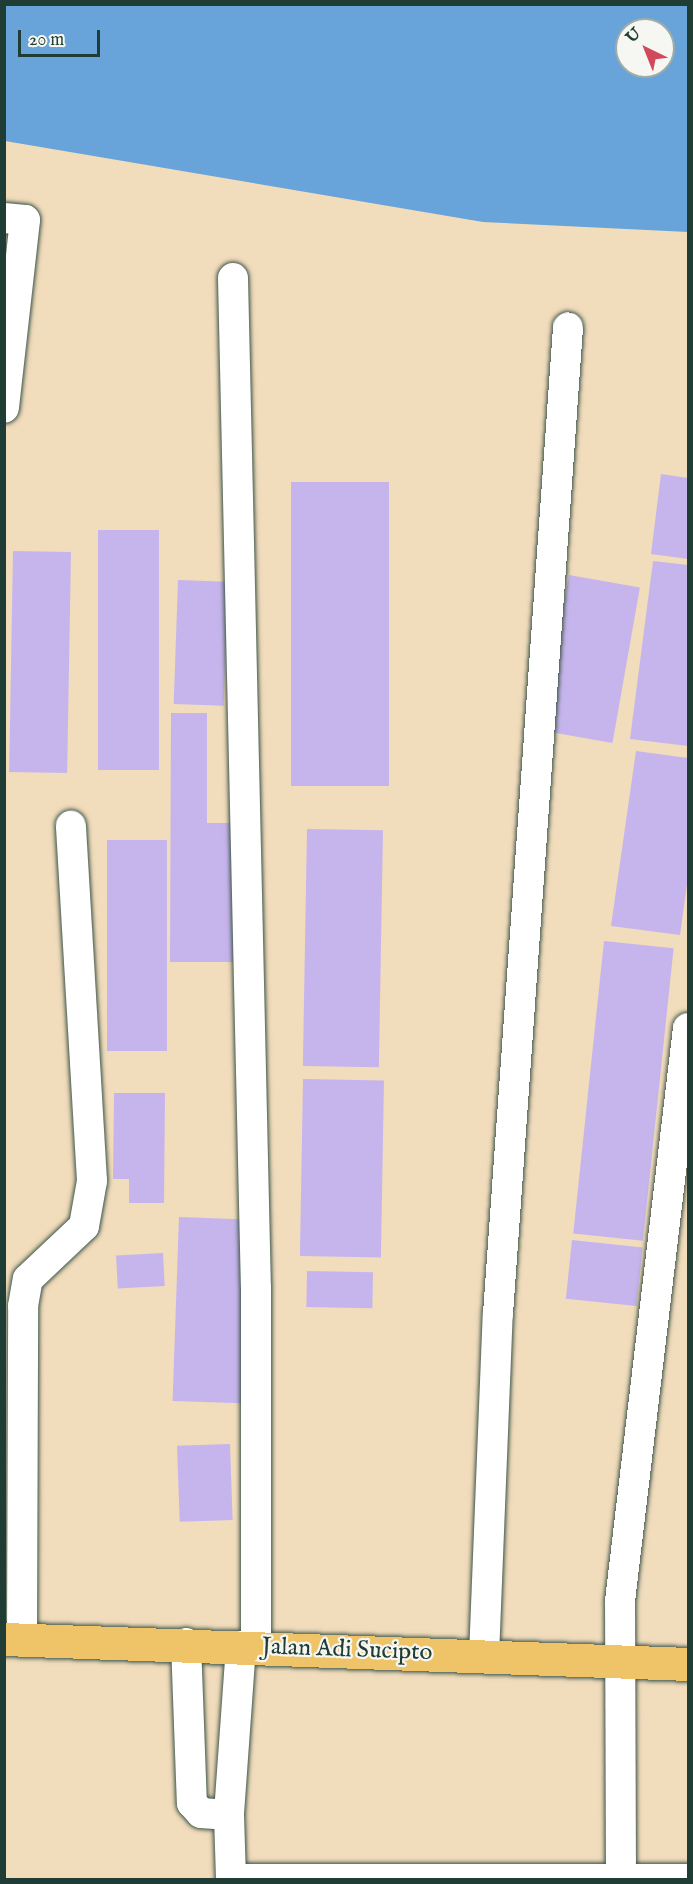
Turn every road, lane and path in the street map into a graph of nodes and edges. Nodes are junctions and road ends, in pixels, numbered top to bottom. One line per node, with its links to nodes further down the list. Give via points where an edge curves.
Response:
1 (15, 219): 4 (street)
2 (233, 278): 9 (street, via 256,1288)
3 (568, 327): 10 (street, via 514,1065)
4 (4, 408)
5 (71, 826): 7 (street, via 92,1181 84,1226 28,1279 23,1306)
6 (688, 1028): 11 (street, via 626,1533 620,1601)
7 (13, 1640): 8 (main road, Jalan Adi Sucipto)
8 (186, 1643): 9 (main road, Jalan Adi Sucipto); 13 (street, via 192,1803 201,1813)
9 (248, 1646): 10 (main road, Jalan Adi Sucipto); 13 (street)
10 (484, 1656): 11 (main road, Jalan Adi Sucipto)
11 (624, 1661): 12 (main road, Jalan Adi Sucipto); 14 (street)
12 (688, 1664)
13 (229, 1815): 15 (street)
14 (621, 1878): 15 (street); 16 (street)
15 (231, 1879): 17 (street)
16 (688, 1879)
17 (223, 1880)

